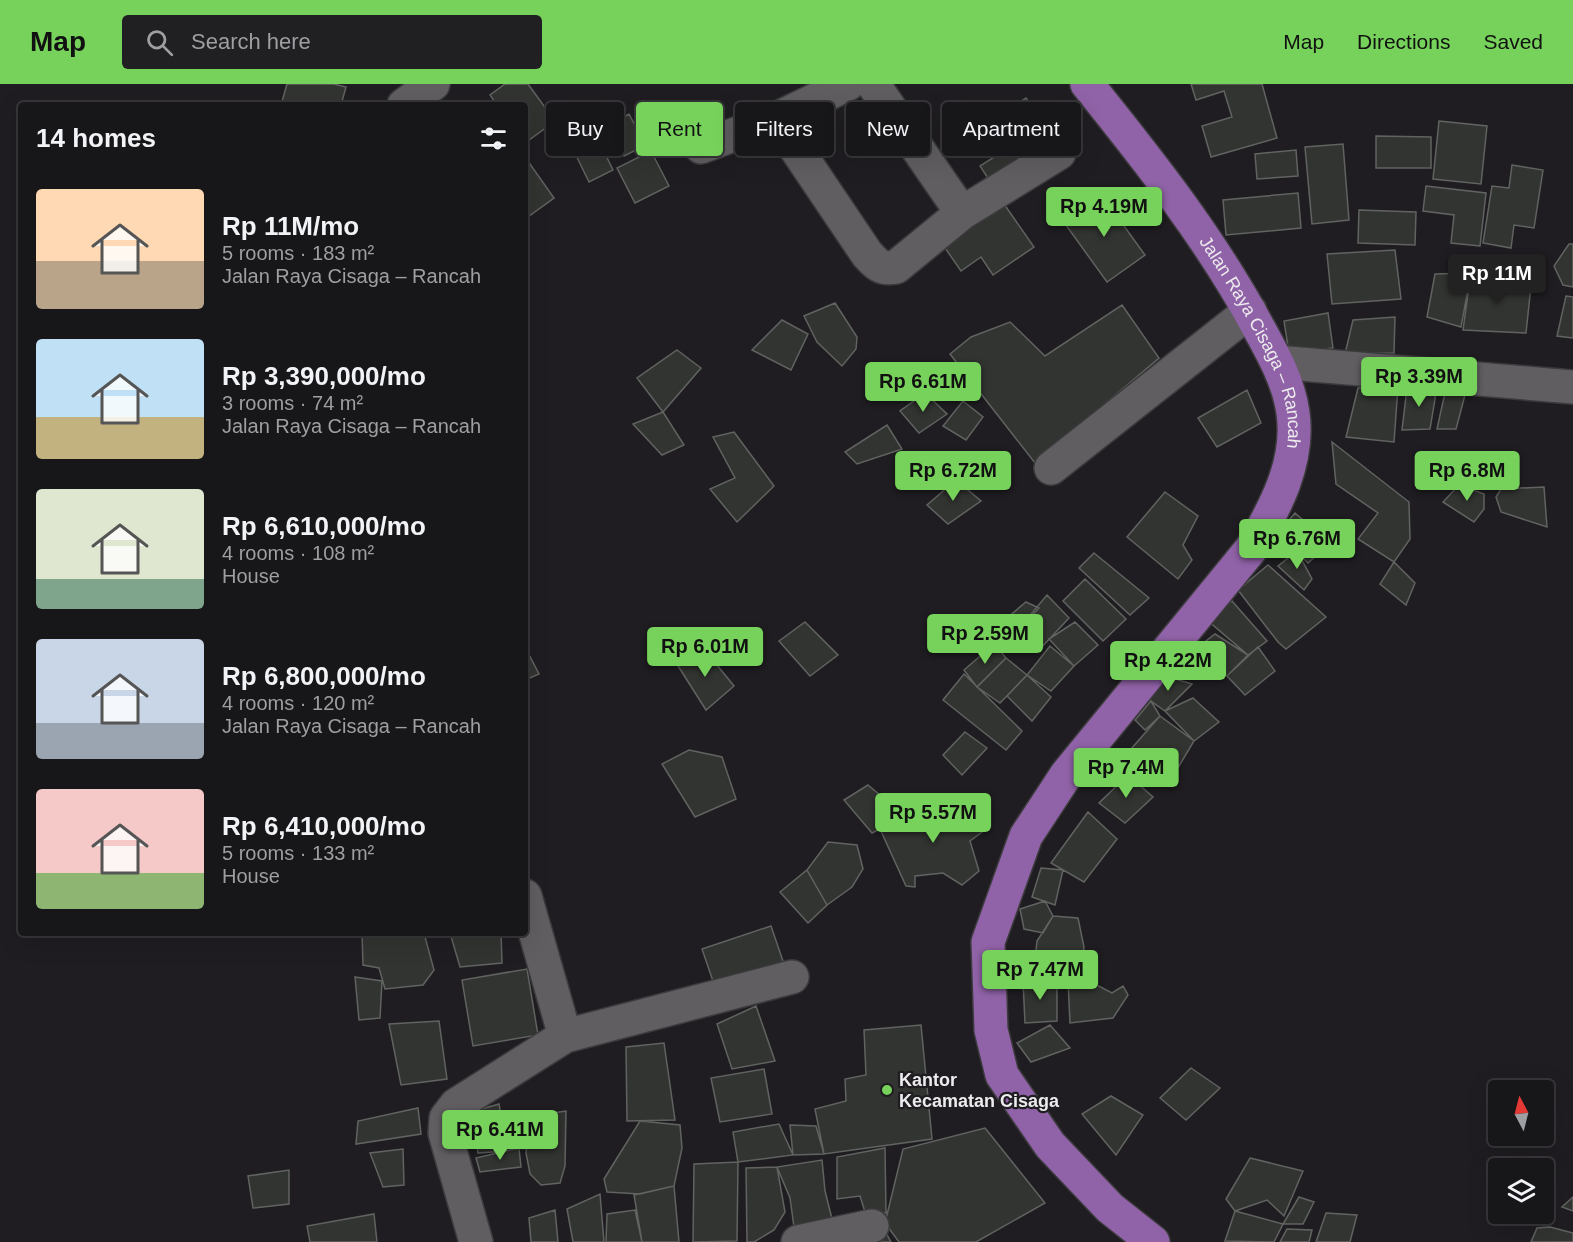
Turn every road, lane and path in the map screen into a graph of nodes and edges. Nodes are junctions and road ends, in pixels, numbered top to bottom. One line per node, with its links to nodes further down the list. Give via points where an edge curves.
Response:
1 (433, 84): 5 (street)
2 (848, 84): 6 (street)
3 (873, 84): 9 (street)
4 (1087, 84): 10 (main road, Jalan Raya Cisaga – Rancah, via 1176,195)
5 (408, 102)
6 (811, 102)
7 (802, 156): 9 (street, via 867,254 883,268 896,267)
8 (1054, 156): 9 (street)
9 (962, 213)
10 (1250, 311): 11 (main road, Jalan Raya Cisaga – Rancah); 13 (street)
11 (1277, 362): 12 (street); 20 (main road, Jalan Raya Cisaga – Rancah, via 1293,412 1293,450 1270,517 1245,557 1066,775 1026,836 988,942 991,1030 1002,1075 1050,1145 1110,1208)
12 (1573, 387)
13 (1051, 468)
14 (528, 906): 16 (street)
15 (792, 977): 16 (street)
16 (565, 1036): 18 (street, via 456,1105 446,1118 446,1133)
17 (872, 1226): 19 (street)
18 (476, 1242)
19 (798, 1242)
20 (1153, 1242)

